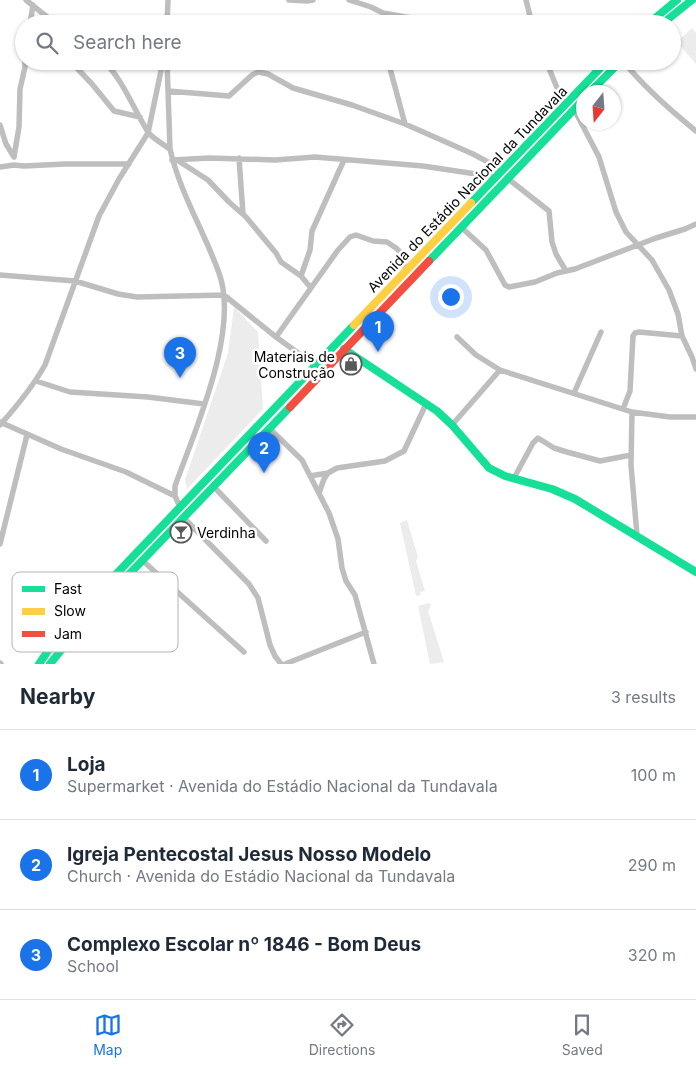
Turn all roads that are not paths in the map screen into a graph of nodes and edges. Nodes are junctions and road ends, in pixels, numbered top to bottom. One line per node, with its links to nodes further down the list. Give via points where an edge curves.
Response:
1 (168, 0): 14 (street)
2 (289, 0): 3 (street)
3 (313, 0)
4 (352, 0): 10 (street)
5 (372, 0): 10 (street)
6 (526, 0): 16 (street)
7 (677, 0): 17 (street)
8 (692, 0): 18 (street)
9 (29, 2): 12 (street); 13 (street)
10 (371, 7): 11 (street)
11 (383, 13): 15 (street)
12 (30, 15)
13 (45, 15)
14 (167, 15)
15 (394, 15)
16 (530, 15)
17 (659, 15)
18 (673, 15)
19 (24, 70): 39 (street)
20 (79, 70): 33 (street, via 114,111)
21 (113, 70): 33 (street)
22 (161, 70): 37 (street)
23 (167, 70): 30 (street)
24 (390, 70): 34 (street)
25 (550, 70): 31 (street)
26 (599, 70): 31 (street, Avenida do Estádio Nacional da Tundavala)
27 (613, 70): 29 (street, Avenida do Estádio Nacional da Tundavala)
28 (630, 70): 36 (street)
29 (597, 85)
30 (168, 91): 34 (street, via 229,96 258,72 293,88); 38 (street)
31 (564, 105): 46 (street, Avenida do Estádio Nacional da Tundavala)
32 (574, 109): 47 (street, Avenida do Estádio Nacional da Tundavala); 51 (street, via 599,157 616,212)
33 (140, 118): 37 (street)
34 (405, 124): 46 (street, via 474,154 488,162)
35 (0, 125): 39 (street)
36 (696, 130)
37 (148, 133): 38 (street); 43 (street)
38 (170, 149): 41 (street)
39 (14, 157): 44 (street)
40 (239, 158): 41 (street); 42 (street); 48 (street)
41 (174, 160): 48 (street, via 208,180); 58 (street, via 179,181 220,274)
42 (344, 160): 46 (street); 55 (street, via 312,230 310,250)
43 (129, 164): 44 (street); 56 (street, via 99,216)
44 (14, 165): 45 (street)
45 (0, 168)
46 (498, 175): 52 (street, Avenida do Estádio Nacional da Tundavala)
47 (507, 178): 50 (street, Avenida do Estádio Nacional da Tundavala); 53 (street, via 549,211 552,242)
48 (243, 214): 55 (street, via 281,262)
49 (696, 224): 51 (street)
50 (461, 227): 53 (street, via 486,250 507,287 535,282); 63 (street, Avenida do Estádio Nacional da Tundavala)
51 (637, 245): 53 (street); 60 (street, via 652,260 669,290)
52 (406, 271): 57 (street, via 396,248 387,242 356,235 338,250); 64 (street, Avenida do Estádio Nacional da Tundavala)
53 (566, 271)
54 (0, 275): 56 (street)
55 (301, 276): 57 (street)
56 (75, 281): 58 (street, via 137,297); 67 (street)
57 (311, 288): 61 (street)
58 (224, 295): 61 (street); 69 (street, via 223,334)
59 (600, 332): 68 (street)
60 (682, 336): 65 (street); 71 (street, via 635,333 630,391)
61 (276, 337): 64 (street)
62 (457, 337): 66 (street, via 476,355)
63 (344, 350): 70 (street); 76 (street, Avenida do Estádio Nacional da Tundavala)
64 (316, 366): 85 (street, Avenida do Estádio Nacional da Tundavala)
65 (696, 369)
66 (500, 370): 68 (street); 75 (street)
67 (36, 381): 69 (street, via 70,392); 74 (street)
68 (574, 393): 71 (street)
69 (204, 404): 84 (street, via 175,486)
70 (426, 404): 75 (street); 79 (street, via 404,451 384,461 337,468)
71 (623, 409): 72 (street)
72 (632, 412): 73 (street, via 670,417); 78 (street)
73 (696, 416)
74 (0, 423): 77 (street)
75 (452, 425): 81 (street, via 489,468)
76 (270, 430): 80 (street, via 296,453); 82 (street, Avenida do Estádio Nacional da Tundavala)
77 (27, 435): 84 (street, via 126,472); 89 (street)
78 (631, 455): 81 (street, via 605,461 588,459 554,448 538,438); 87 (street)
79 (328, 473): 80 (street); 83 (street)
80 (310, 476): 83 (street)
81 (514, 478): 87 (street, via 575,499)
82 (214, 487): 86 (street, Avenida do Estádio Nacional da Tundavala); 88 (street)
83 (319, 492): 96 (street, via 338,539 342,568 355,595)
84 (175, 496): 85 (street)
85 (180, 507): 91 (street, Avenida do Estádio Nacional da Tundavala)
86 (184, 518): 90 (street, Avenida do Estádio Nacional da Tundavala); 102 (street, via 249,584 258,598 270,645)
87 (637, 535): 94 (street)
88 (266, 541)
89 (0, 544)
90 (143, 561): 92 (street, Avenida do Estádio Nacional da Tundavala); 93 (street)
91 (118, 572)
92 (132, 572)
93 (155, 572)
94 (696, 572)
95 (178, 593): 99 (street)
96 (366, 632): 103 (street); 104 (street)
97 (47, 652): 100 (street, Avenida do Estádio Nacional da Tundavala)
98 (60, 652): 101 (street, Avenida do Estádio Nacional da Tundavala)
99 (244, 652)
100 (39, 664)
101 (50, 664)
102 (281, 664)
103 (285, 664)
104 (374, 664)

